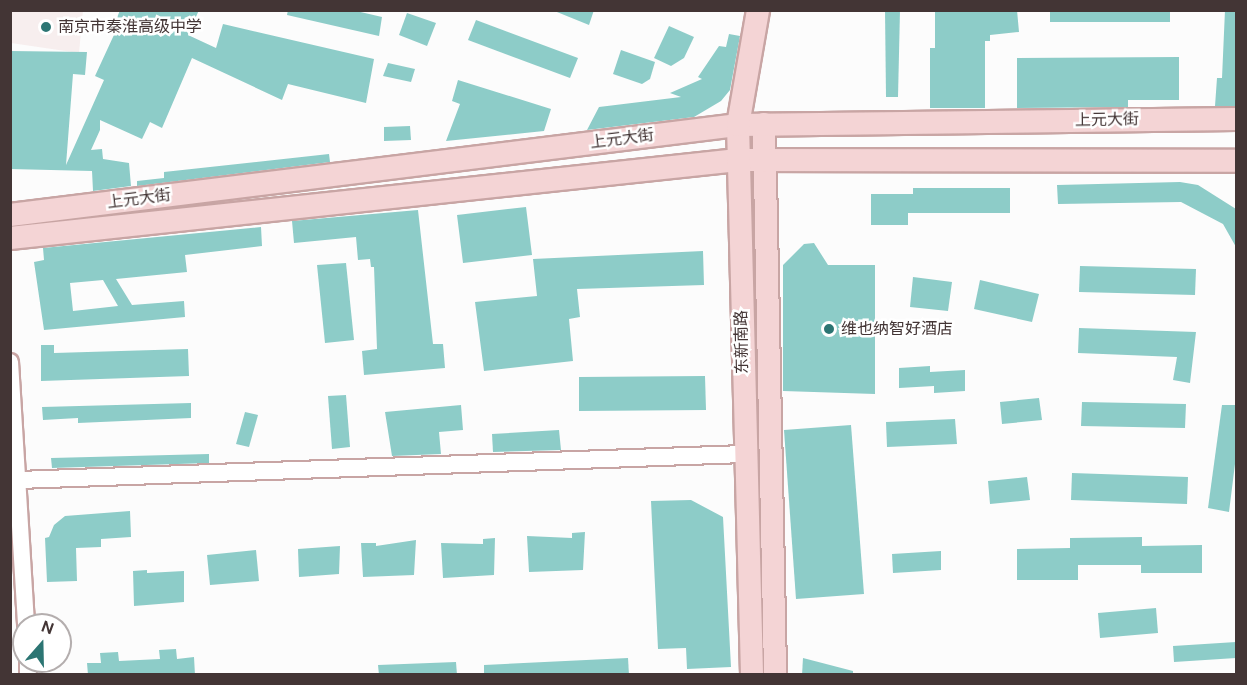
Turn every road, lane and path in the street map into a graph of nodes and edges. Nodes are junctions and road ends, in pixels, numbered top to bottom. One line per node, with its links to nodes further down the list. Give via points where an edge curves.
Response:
1 (758, 10): 4 (main road, 东新南路)
2 (1236, 119): 3 (main road, 上元大街)
3 (764, 124): 4 (main road, 上元大街); 6 (main road, 东新南路)
4 (738, 125): 5 (main road, 东新南路); 8 (main road, 上元大街)
5 (738, 160): 6 (main road, 上元大街); 9 (main road, 上元大街); 11 (main road, 东新南路)
6 (763, 160): 7 (main road, 上元大街); 15 (main road, 东新南路)
7 (1236, 161)
8 (10, 214)
9 (10, 238)
10 (10, 362): 12 (street)
11 (745, 454): 12 (street); 14 (main road, 东新南路)
12 (14, 478): 13 (street)
13 (25, 613)
14 (752, 675)
15 (775, 675)

